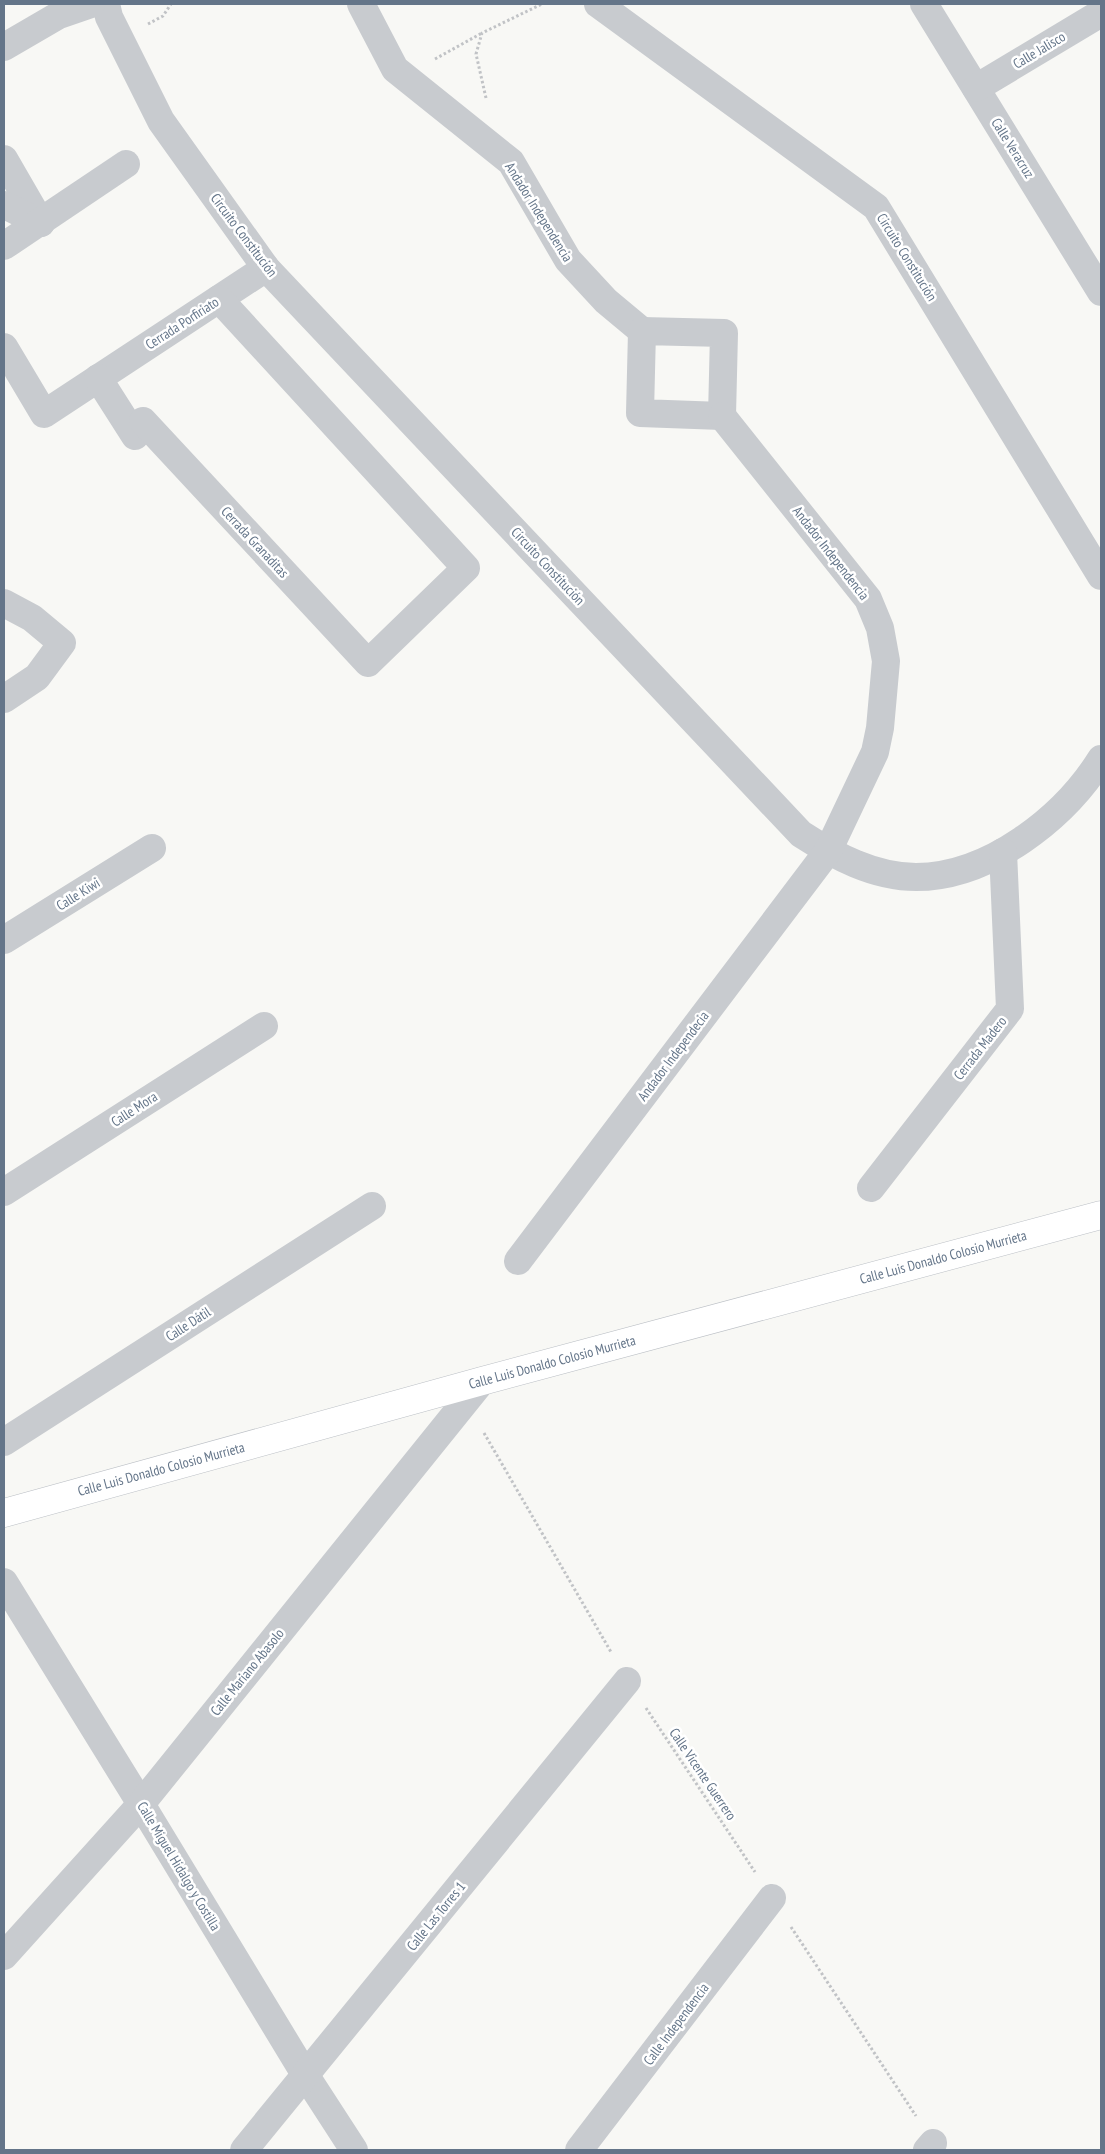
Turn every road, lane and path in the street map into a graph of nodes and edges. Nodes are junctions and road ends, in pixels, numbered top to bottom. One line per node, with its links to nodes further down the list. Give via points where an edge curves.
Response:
1 (92, 4): 7 (street)
2 (106, 4): 19 (street, Circuito Constitución, via 109,17 161,121)
3 (361, 4): 11 (street, Andador Independencia)
4 (542, 4): 9 (path)
5 (598, 4): 26 (street, Circuito Constitución, via 876,207)
6 (924, 4): 12 (street, Calle Veracruz)
7 (58, 9): 10 (street)
8 (1101, 13): 12 (street, Calle Jalisco)
9 (482, 33): 11 (path, via 429,61); 13 (path, via 476,54)
10 (4, 46)
11 (384, 48): 22 (street, Andador Independencia, via 395,69 511,162 568,260 606,301)
12 (976, 88): 20 (street, Calle Veracruz)
13 (490, 106)
14 (4, 159): 17 (street)
15 (126, 164): 17 (street)
16 (4, 206): 17 (street)
17 (41, 223): 18 (street)
18 (4, 246)
19 (266, 268): 21 (street, Cerrada Porfiriato); 31 (street, Circuito Constitución, via 801,834)
20 (1101, 292)
21 (219, 299): 24 (street, Cerrada Porfiriato); 24 (street, Cerrada Granaditas, via 466,568 368,663 139,429)
22 (642, 331): 25 (street, via 640,413); 25 (street, via 724,332)
23 (4, 347): 24 (street, Cerrada Porfiriato, via 44,414)
24 (98, 378)
25 (722, 416): 31 (street, Andador Independencia, via 868,599 880,628 886,661 880,728 874,752)
26 (1101, 576)
27 (4, 603): 28 (street, via 32,618 62,643 37,677)
28 (4, 699)
29 (1101, 759): 32 (street, Circuito Constitución, via 1064,807)
30 (152, 848): 33 (street, Calle Kiwi)
31 (828, 851): 32 (street, Circuito Constitución, via 881,872 916,877 951,873); 39 (street, Andador Independecia)
32 (1003, 852): 35 (street, Cerrada Madero, via 1010,1009)
33 (4, 940)
34 (264, 1026): 36 (street, Calle Mora)
35 (871, 1188)
36 (4, 1192)
37 (372, 1206): 41 (street, Calle Dátil)
38 (1101, 1215): 40 (street, Calle Luis Donaldo Colosio Murrieta)
39 (518, 1261)
40 (474, 1391): 42 (street, Calle Luis Donaldo Colosio Murrieta); 44 (path, Calle Vicente Guerrero); 45 (street, Calle Mariano Abasolo)
41 (4, 1442)
42 (4, 1513)
43 (6, 1591): 45 (street, Calle Miguel Hidalgo y Costilla)
44 (627, 1680): 46 (path, Calle Vicente Guerrero); 48 (street, Calle Las Torres 1)
45 (142, 1804): 47 (street, Calle Mariano Abasolo); 48 (street, Calle Miguel Hidalgo y Costilla)
46 (772, 1898): 49 (path, Calle Vicente Guerrero); 52 (street, Calle Independencia)
47 (4, 1956)
48 (306, 2076): 50 (street, Calle Las Torres 1); 51 (street, Calle Miguel Hidalgo y Costilla)
49 (930, 2146)
50 (244, 2150)
51 (354, 2150)
52 (579, 2150)

